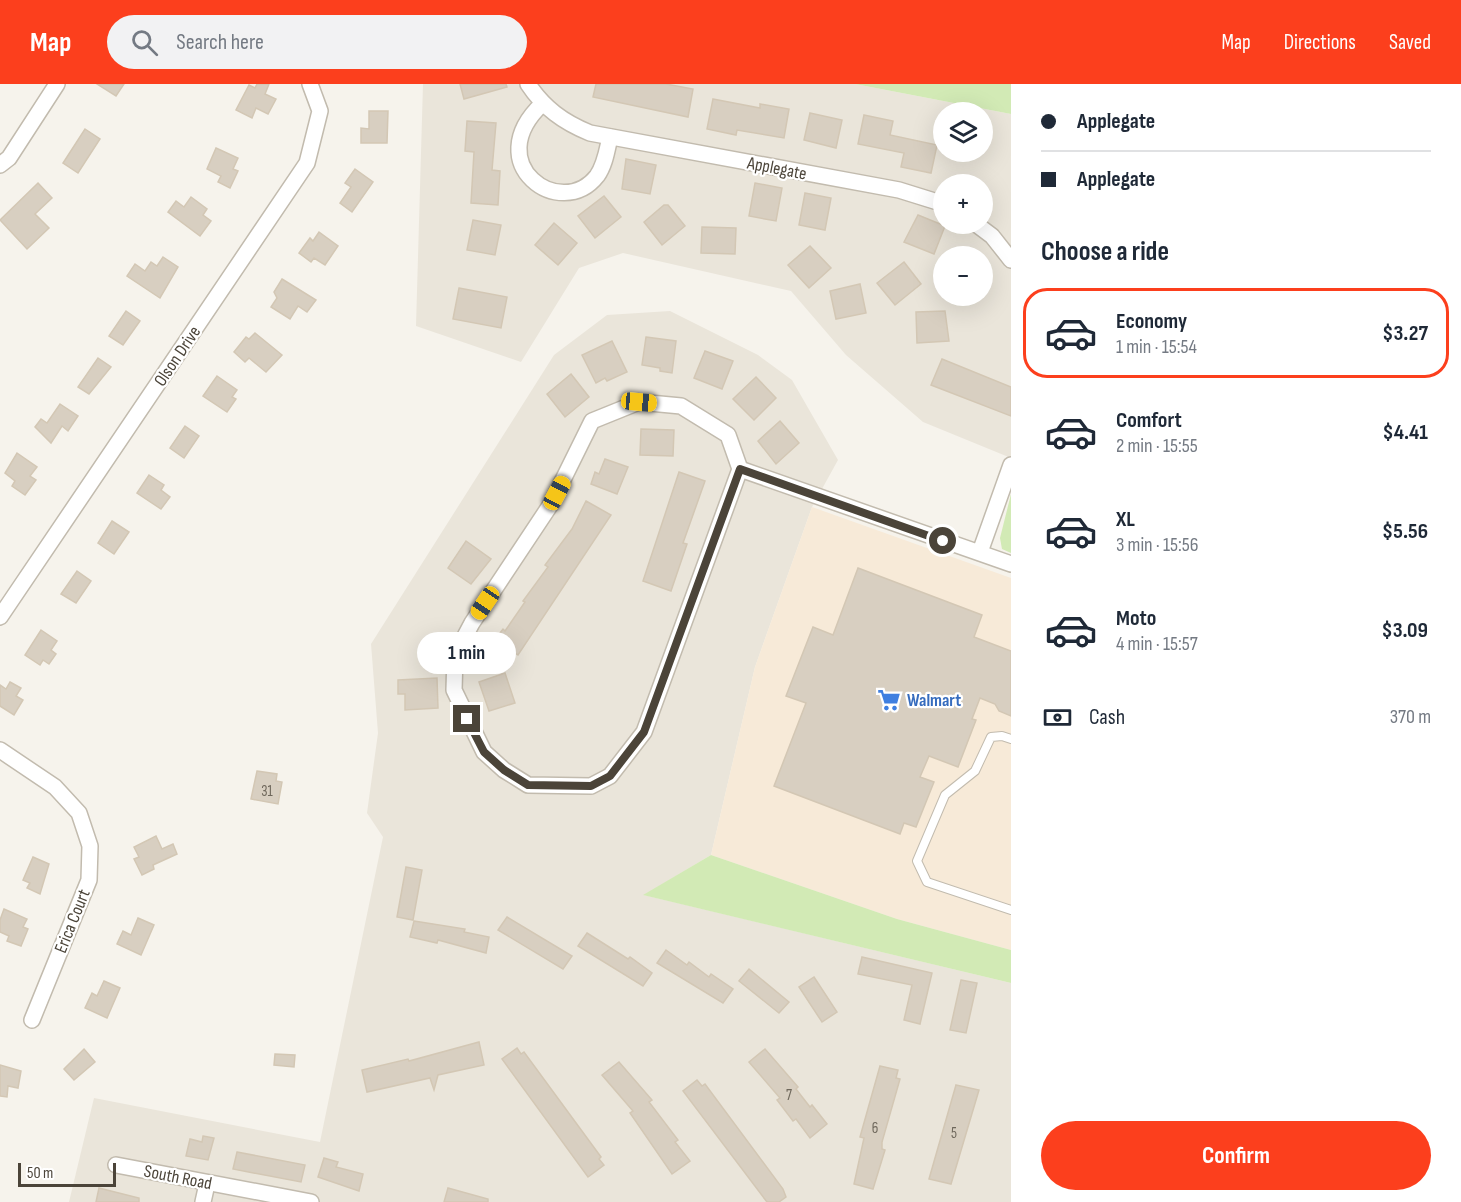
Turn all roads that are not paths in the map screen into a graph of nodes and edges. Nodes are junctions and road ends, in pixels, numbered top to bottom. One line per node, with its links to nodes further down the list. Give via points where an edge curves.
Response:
1 (57, 84): 6 (street, via 9,158)
2 (310, 84): 14 (street, Olson Drive, via 320,111 307,163)
3 (528, 84): 4 (street, Applegate)
4 (542, 104): 5 (street, Applegate, via 573,126); 5 (street, via 524,125 518,144 523,168 540,187 572,192 590,184 605,160)
5 (610, 137): 7 (street, Applegate, via 899,190)
6 (0, 165)
7 (933, 201)
8 (989, 234): 9 (street)
9 (1011, 260)
10 (1011, 465): 12 (street)
11 (740, 469): 11 (street, via 644,732 630,753 610,776 591,786 528,785 504,770 484,752 454,690 454,655 551,504 592,421 639,402 681,406 728,435); 12 (street)
12 (980, 552): 13 (street)
13 (1011, 564)
14 (0, 617)
15 (1011, 739): 17 (lane, via 991,737 975,771 945,795 917,861 927,882)
16 (0, 750): 18 (street, Erica Court, via 55,787 79,813 90,846 89,880)
17 (1011, 910)
18 (32, 1020)
19 (116, 1165): 20 (street, South Road)
20 (207, 1184): 21 (street); 22 (street, South Road)
21 (202, 1202)
22 (311, 1202)

